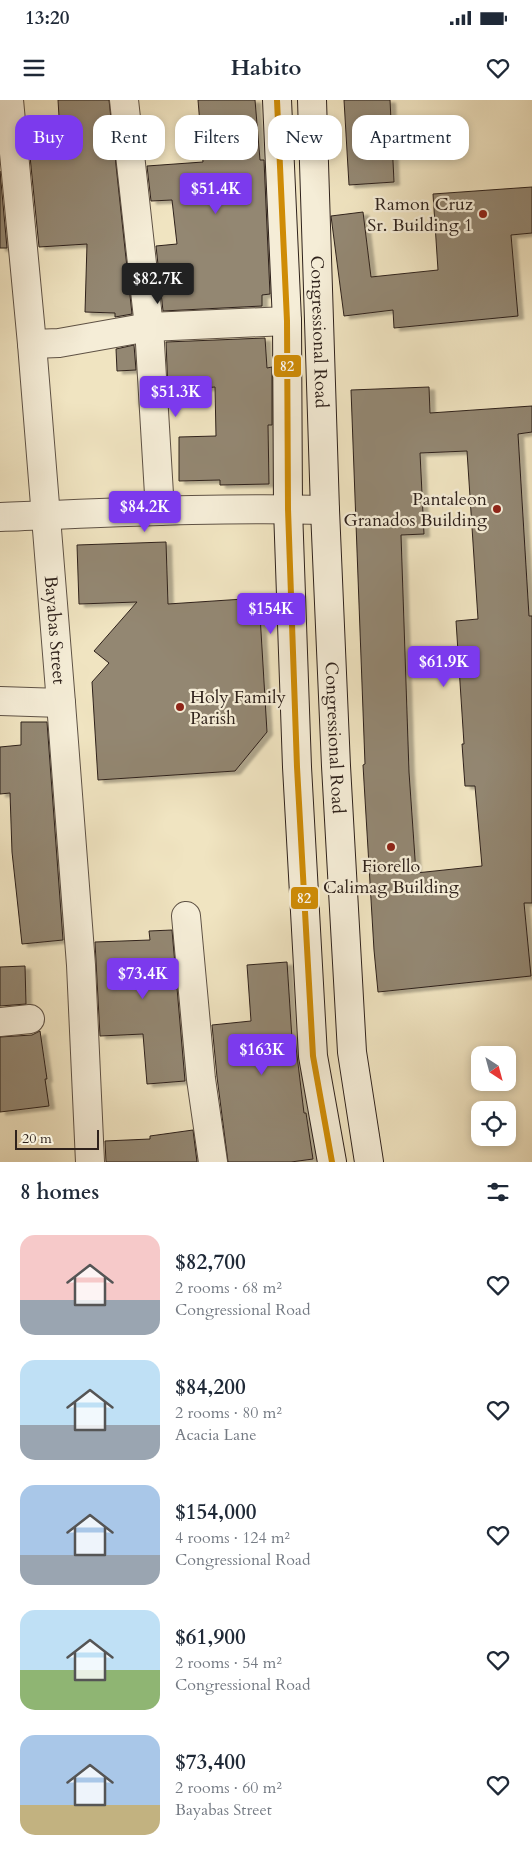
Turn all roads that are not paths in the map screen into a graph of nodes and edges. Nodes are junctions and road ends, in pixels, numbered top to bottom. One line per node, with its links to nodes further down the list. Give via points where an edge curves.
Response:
1 (9, 100): 7 (street, Bayabas Street)
2 (124, 100): 6 (street)
3 (277, 100): 5 (street, Congressional Road)
4 (312, 100): 9 (street, Congressional Road)
5 (287, 321): 6 (street); 8 (street, Congressional Road)
6 (149, 327): 7 (street, via 60,343); 10 (street)
7 (32, 344): 11 (street, Bayabas Street)
8 (288, 509): 9 (street); 10 (street); 20 (street, Congressional Road, via 297,767 313,1056)
9 (325, 510): 21 (street, Congressional Road, via 352,1052)
10 (160, 511): 11 (street)
11 (46, 515): 12 (street); 14 (street, Bayabas Street)
12 (0, 517)
13 (0, 701): 14 (street)
14 (61, 703): 18 (street, Bayabas Street, via 81,965)
15 (186, 916): 19 (street, via 201,1079)
16 (30, 1019): 17 (street)
17 (0, 1022)
18 (90, 1162)
19 (213, 1162)
20 (332, 1162)
21 (369, 1162)

